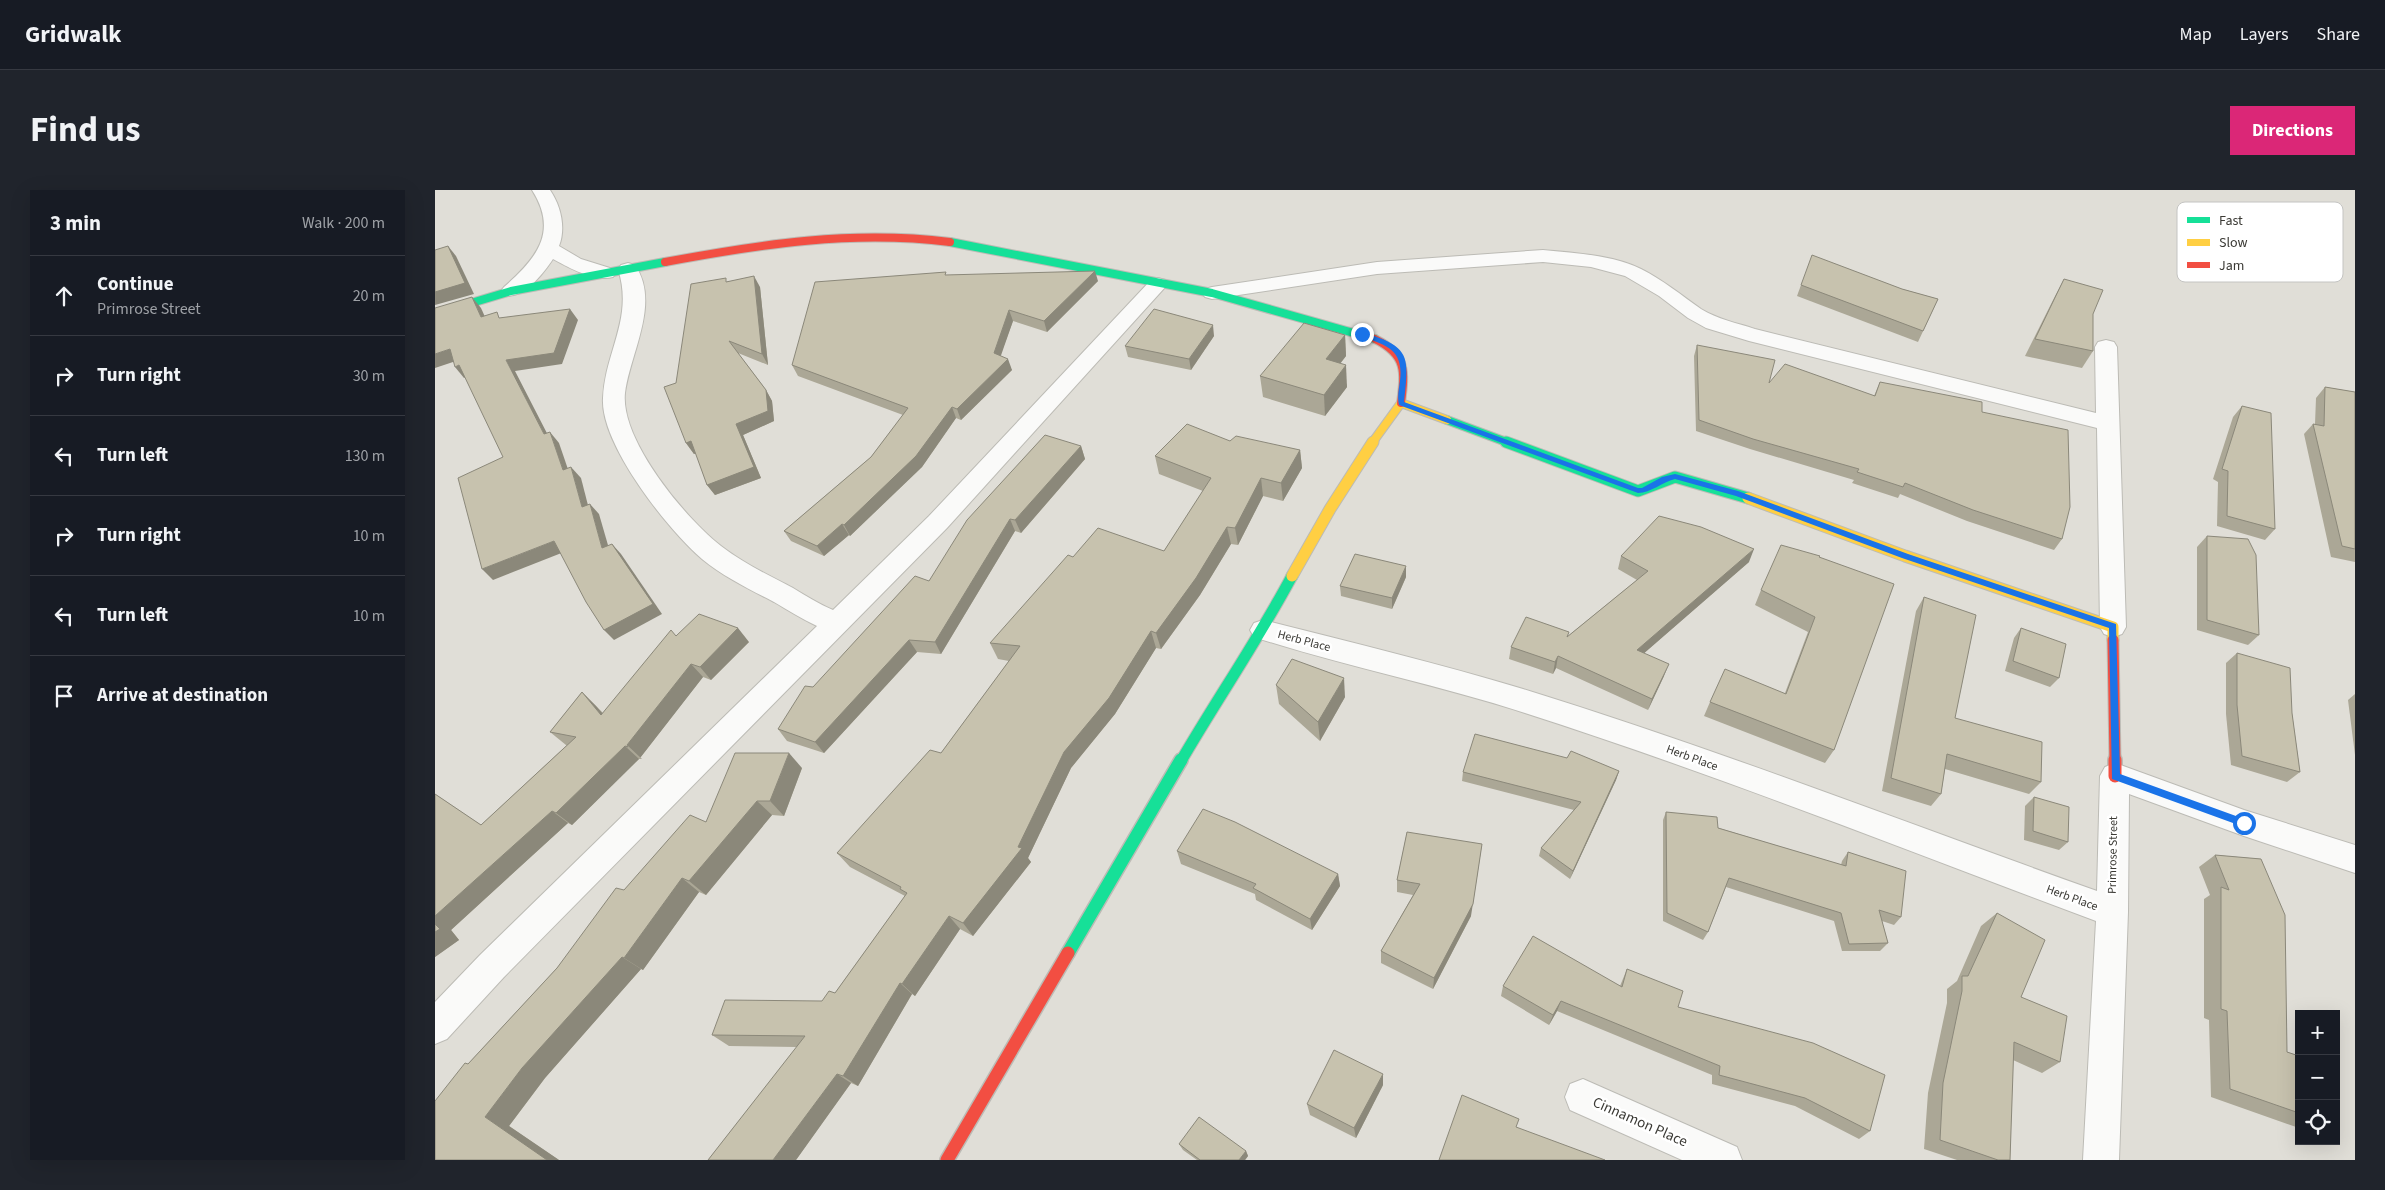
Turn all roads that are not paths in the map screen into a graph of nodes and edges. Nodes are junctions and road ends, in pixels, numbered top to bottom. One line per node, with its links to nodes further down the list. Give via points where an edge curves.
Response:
1 (541, 190): 2 (street, via 548,200 552,222)
2 (550, 249): 3 (street, via 574,263); 5 (street, via 532,273)
3 (617, 271): 4 (street, via 796,239 880,234 967,245); 5 (street); 11 (street, via 633,278 635,293 614,392 617,426 633,460 709,550 732,567 812,613)
4 (1158, 284): 6 (street); 11 (street, via 938,522)
5 (511, 291): 7 (street)
6 (1212, 293): 9 (street, via 1386,343 1401,354 1405,366); 10 (street, via 1377,268 1477,259 1543,256 1592,262 1632,272 1695,314 1722,326)
7 (435, 314)
8 (2106, 347): 10 (street)
9 (1401, 403): 12 (street, via 1638,491 1675,476 1738,494); 13 (street, via 1331,503)
10 (2108, 423): 12 (street)
11 (837, 623): 17 (street)
12 (2113, 627): 14 (street)
13 (1263, 630): 16 (street, Herb Place, via 1556,711); 19 (street, via 1214,704)
14 (2115, 776): 15 (street); 16 (street, Primrose Street)
15 (2355, 859)
16 (2112, 912): 21 (street, Primrose Street)
17 (435, 1026)
18 (1583, 1097): 20 (street, Cinnamon Place)
19 (947, 1160)
20 (1724, 1160)
21 (2101, 1160)

